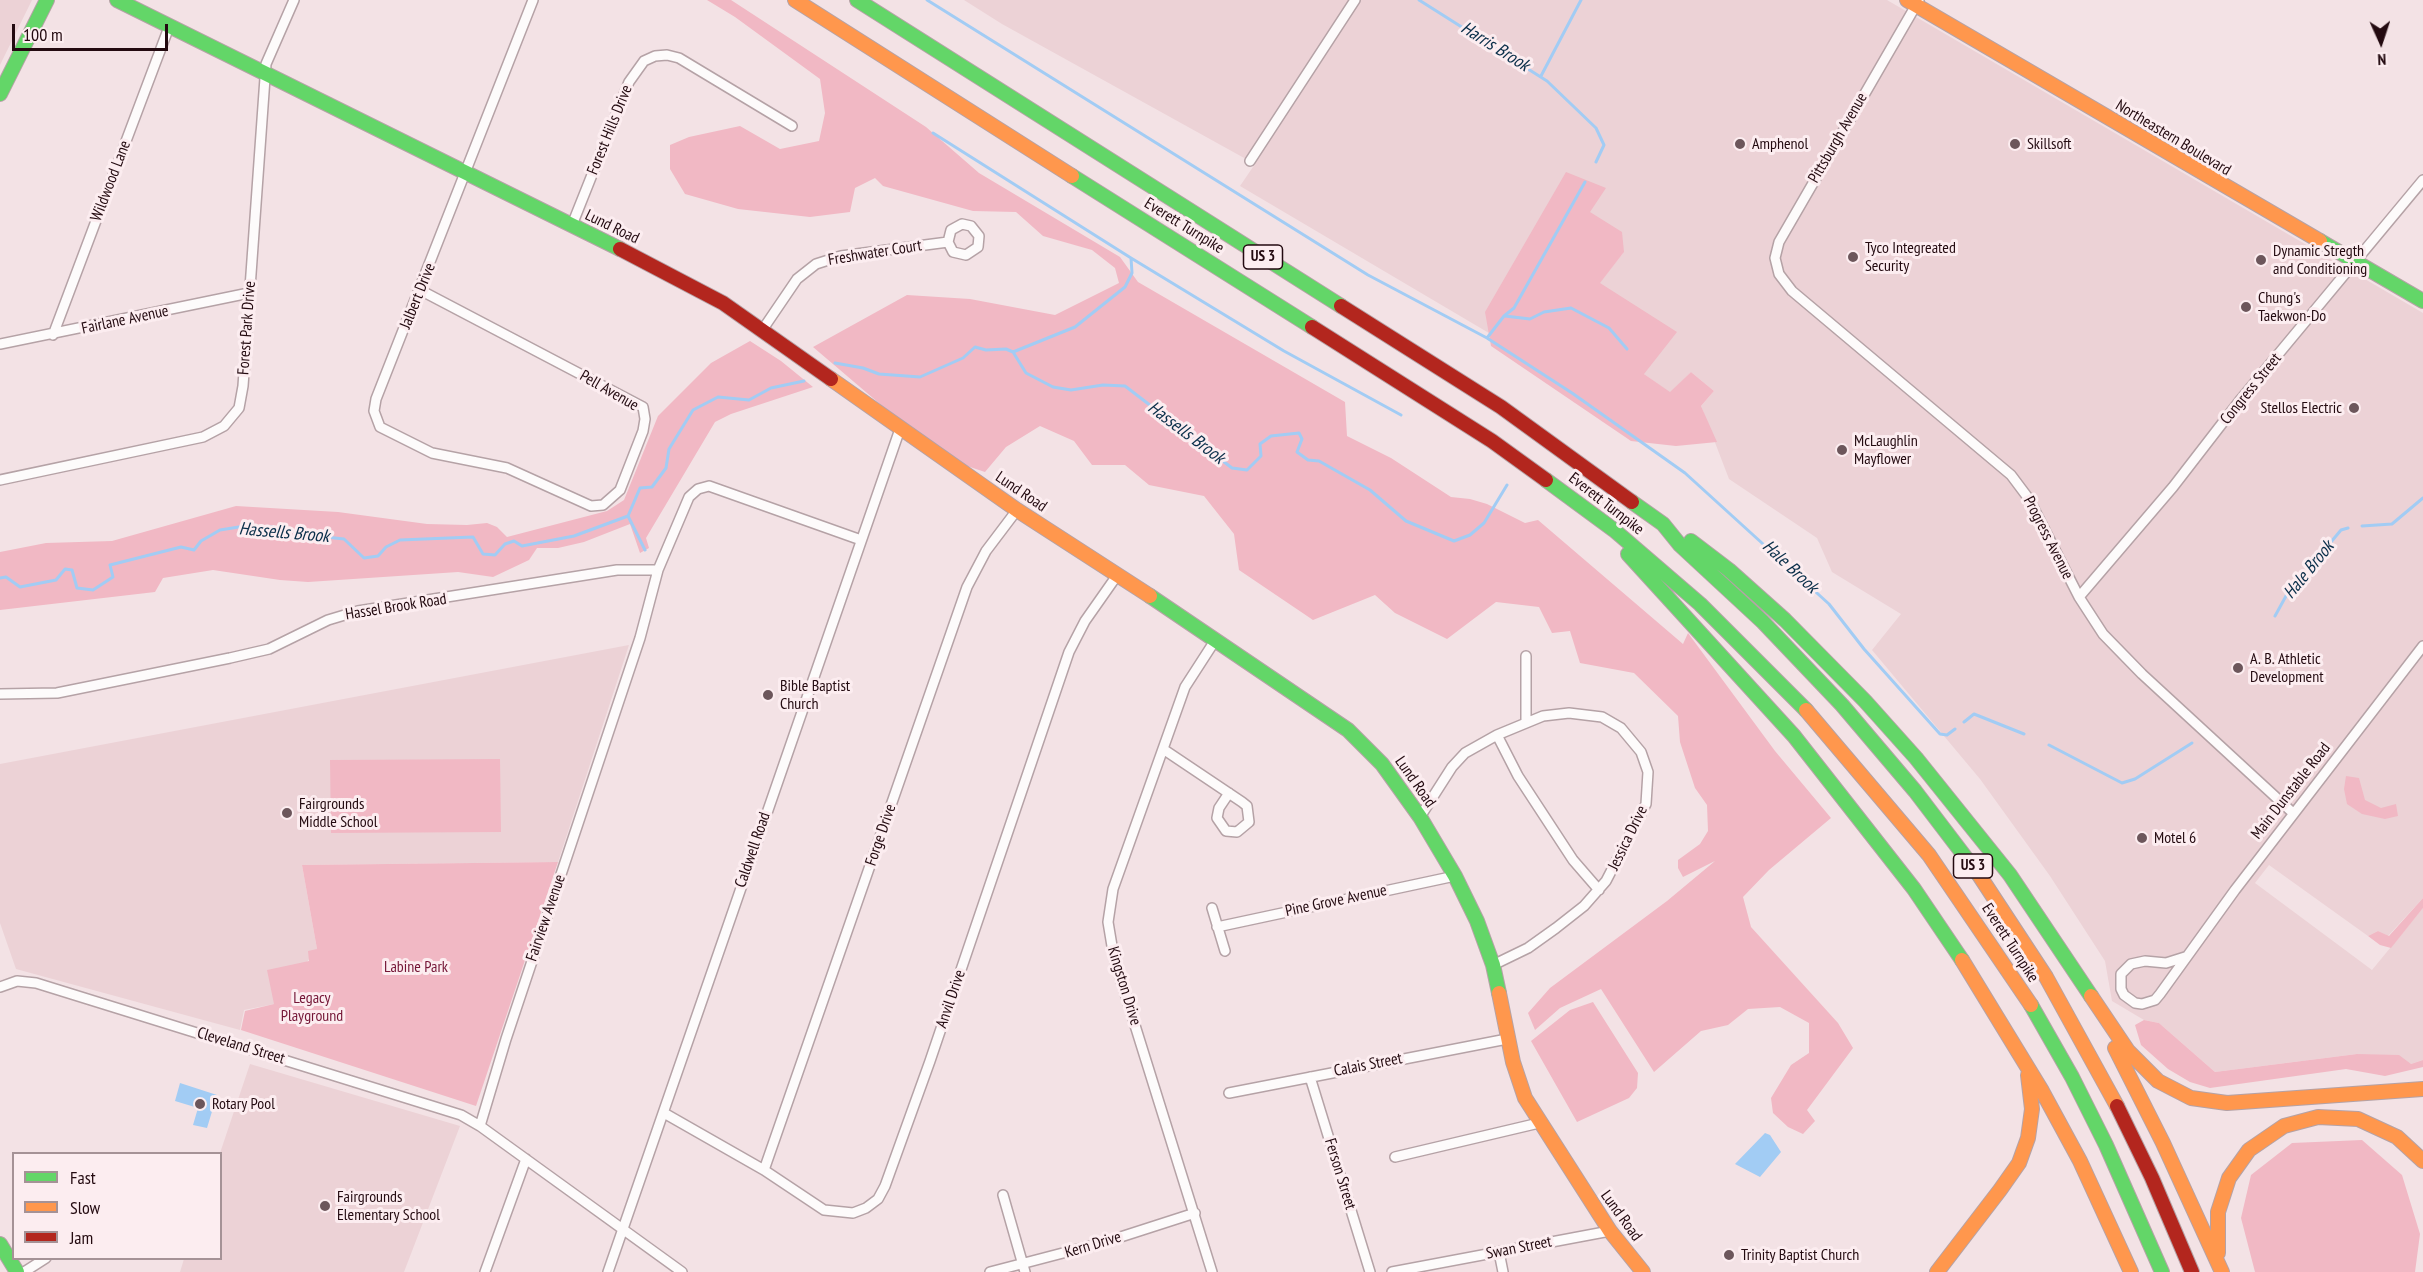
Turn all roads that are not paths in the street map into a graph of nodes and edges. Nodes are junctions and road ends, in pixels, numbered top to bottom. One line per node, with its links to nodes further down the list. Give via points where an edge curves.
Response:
1 (47, 0): 11 (main road)
2 (117, 0): 9 (main road, Lund Road)
3 (294, 0): 10 (street, Forest Park Drive, via 268,56)
4 (533, 0): 14 (street, Jalbert Drive)
5 (795, 0): 29 (main road, Everett Turnpike / US 3, via 1469,425)
6 (857, 0): 31 (main road, Everett Turnpike / US 3, via 1493,402)
7 (1355, 0): 13 (street)
8 (1914, 2): 18 (main road, Northeastern Boulevard); 19 (street, Pittsburgh Avenue, via 1779,242 1775,258)
9 (169, 27): 10 (main road, Lund Road); 24 (street, Wildwood Lane)
10 (265, 74): 14 (main road, Lund Road); 21 (street, Forest Park Drive)
11 (0, 94)
12 (792, 126): 16 (street, Forest Hills Drive, via 679,58 655,56 644,62 629,82)
13 (1250, 162)
14 (466, 174): 16 (main road, Lund Road); 20 (street, Jalbert Drive)
15 (2423, 180): 18 (street, Congress Street)
16 (572, 225): 23 (main road, Lund Road, via 669,273)
17 (948, 242): 23 (street, Freshwater Court, via 841,256 816,264 797,279)
18 (2355, 262): 22 (main road, Northeastern Boulevard); 35 (street, Congress Street, via 2173,488)
19 (1783, 281): 35 (street, Progress Avenue, via 2011,475 2030,499)
20 (420, 290): 26 (street, Jalbert Drive, via 376,399); 26 (street, Pell Avenue, via 643,407 645,419 635,456 620,490 603,505 591,506 507,468 432,453 389,433)
21 (249, 293): 24 (street, Fairlane Avenue); 28 (street, Forest Park Drive, via 239,408 224,426 203,437)
22 (2423, 302)
23 (763, 330): 27 (main road, Lund Road)
24 (52, 335): 25 (street, Fairlane Avenue)
25 (0, 344)
26 (375, 418)
27 (900, 429): 30 (main road, Lund Road); 32 (street, Caldwell Road)
28 (0, 480)
29 (1583, 507): 56 (main road, via 1764,701 1835,785 1942,930); 90 (main road, Everett Turnpike / US 3, via 1671,579 1754,656 1833,739 1929,855 2005,964 2058,1053 2110,1153)
30 (1017, 510): 34 (main road, Lund Road); 68 (street, Forge Drive, via 982,557 967,587)
31 (1663, 524): 50 (main road, via 1729,570 1846,681 1964,816); 91 (main road, Everett Turnpike / US 3, via 1842,705 1916,791 1984,882 2046,977 2102,1076)
32 (861, 540): 33 (street, Fairview Avenue, via 709,486 689,497); 62 (street, Caldwell Road)
33 (658, 570): 39 (street, Hassel Brook Road, via 617,570 358,611 328,620 268,649 230,658 57,693); 64 (street, Fairview Avenue, via 640,638)
34 (1118, 574): 36 (main road, Lund Road); 68 (street, Anvil Drive, via 1085,621 1070,652 881,1195 862,1210 834,1213 819,1208)
35 (2079, 597): 44 (street, Progress Avenue, via 2103,634 2122,654)
36 (1215, 639): 42 (street, Kingston Drive, via 1185,687); 45 (main road, Lund Road, via 1354,735 1382,764)
37 (2423, 646): 44 (street, Main Dunstable Road)
38 (1526, 656): 40 (street)
39 (0, 694)
40 (1526, 722): 41 (street, Jessica Drive); 47 (street, Jessica Drive, via 1557,714 1592,714 1621,728 1641,752 1648,772 1646,804)
41 (1497, 735): 45 (street, Jessica Drive, via 1458,760); 47 (street, via 1518,776 1573,860)
42 (1163, 749): 43 (street); 70 (street, Kingston Drive, via 1113,889 1109,934)
43 (1229, 793)
44 (2293, 813): 52 (street, Main Dunstable Road)
45 (1420, 818): 46 (main road, Lund Road)
46 (1455, 876): 49 (street, Pine Grove Avenue); 53 (main road, Lund Road)
47 (1599, 890): 53 (street, Jessica Drive, via 1570,918)
48 (1212, 908): 49 (street)
49 (1217, 927): 51 (street)
50 (2049, 931): 61 (main road, via 2123,1044 2158,1081 2179,1094 2202,1101 2227,1104); 92 (main road, via 2150,1116)
51 (1224, 951)
52 (2186, 957): 52 (street, Main Dunstable Road, via 2156,1000 2135,1003 2124,995 2121,975 2131,964 2166,963)
53 (1493, 966): 55 (main road, Lund Road)
54 (0, 987): 64 (street, Cleveland Street, via 17,981 48,987 436,1106)
55 (1508, 1039): 57 (street, Calais Street); 63 (main road, Lund Road, via 1518,1080)
56 (2021, 1054): 88 (main road, via 2031,1087 2031,1125 2021,1157); 89 (main road, via 2080,1161)
57 (1310, 1077): 60 (street, Calais Street); 84 (street, Ferson Street)
58 (2423, 1082): 61 (main road)
59 (2423, 1089): 61 (main road)
60 (1229, 1093)
61 (2274, 1100)
62 (664, 1113): 68 (street, Anvil Drive); 71 (street, Caldwell Road)
63 (1539, 1123): 65 (street); 72 (main road, Lund Road)
64 (480, 1126): 66 (street)
65 (1395, 1157)
66 (526, 1159): 71 (street); 79 (street)
67 (2423, 1161): 92 (main road, via 2397,1137 2350,1118 2319,1117 2277,1130 2249,1150 2226,1186 2216,1230)
68 (764, 1170)
69 (1003, 1195): 76 (street)
70 (1194, 1213): 76 (street, Kern Drive); 83 (street, Kingston Drive)
71 (625, 1229): 80 (street, Caldwell Road); 81 (street)
72 (1610, 1231): 74 (street, Swan Street); 87 (main road, Lund Road)
73 (0, 1244): 77 (main road)
74 (1499, 1251): 85 (street, Swan Street); 86 (street)
75 (43, 1260): 78 (street)
76 (1024, 1268): 82 (street, Kern Drive)
77 (17, 1272)
78 (24, 1272)
79 (486, 1272)
80 (608, 1272)
81 (682, 1272)
82 (990, 1272)
83 (1212, 1272)
84 (1370, 1272)
85 (1392, 1272)
86 (1503, 1272)
87 (1643, 1272)
88 (1938, 1272)
89 (2131, 1272)
90 (2162, 1272)
91 (2192, 1272)
92 (2222, 1272)

